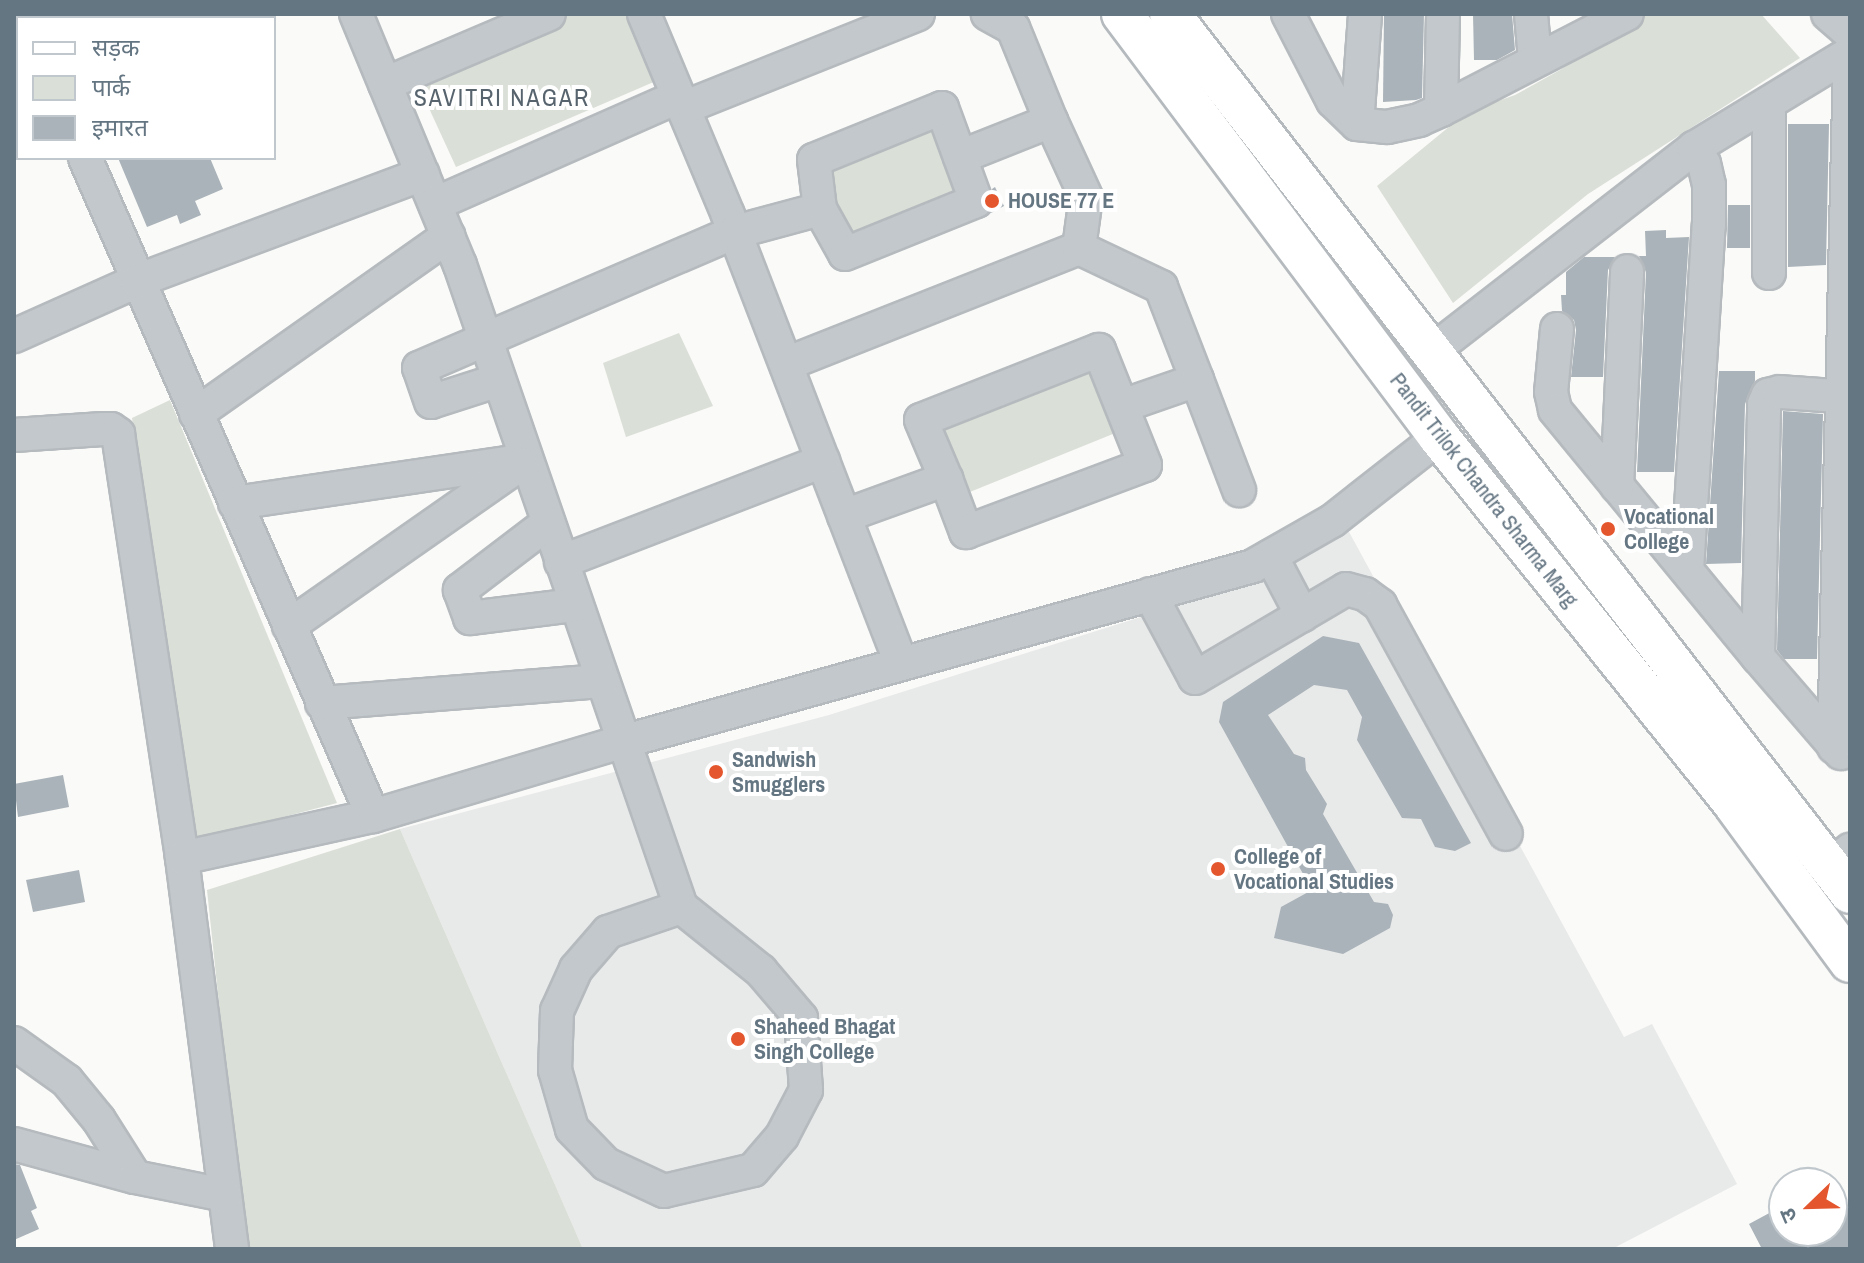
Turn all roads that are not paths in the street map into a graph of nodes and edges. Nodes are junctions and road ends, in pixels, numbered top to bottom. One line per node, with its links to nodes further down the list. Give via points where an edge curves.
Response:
1 (356, 14): 17 (street)
2 (549, 14): 17 (street)
3 (644, 14): 18 (street)
4 (918, 14): 18 (street)
5 (988, 14): 21 (street, via 1013,28)
6 (1122, 14): 46 (main road, Pandit Trilok Chandra Sharma Marg)
7 (1170, 14): 38 (main road, Pandit Trilok Chandra Sharma Marg)
8 (1365, 14): 22 (street)
9 (1443, 14): 20 (street)
10 (1531, 14): 16 (street)
11 (1627, 14): 16 (street)
12 (1828, 14): 14 (street)
13 (1290, 15): 22 (street, via 1333,101)
14 (1850, 33)
15 (1850, 56): 19 (street); 42 (street)
16 (1535, 60): 20 (street)
17 (385, 84): 26 (street)
18 (680, 103): 27 (street); 29 (street)
19 (1769, 103): 23 (street); 33 (street)
20 (1441, 110): 22 (street, via 1387,127)
21 (1051, 121): 24 (street); 31 (street, via 1086,197)
22 (1357, 124)
23 (1694, 148): 38 (street); 57 (street, via 1709,185 1709,225)
24 (960, 157): 28 (street, via 976,201 845,254); 28 (street, via 942,108 814,160)
25 (86, 160): 34 (street)
26 (423, 174): 27 (street); 34 (street)
27 (435, 204): 30 (street)
28 (820, 209): 29 (street)
29 (735, 232): 37 (street); 39 (street)
30 (448, 236): 37 (street); 44 (street)
31 (1079, 248): 39 (street); 41 (street, via 1161,287)
32 (1627, 271): 50 (street)
33 (1769, 273)
34 (137, 281): 36 (street); 44 (street)
35 (1557, 329): 50 (street, via 1551,392 1555,410)
36 (14, 336)
37 (484, 337): 40 (street); 40 (street, via 419,368 431,402)
38 (1431, 352): 71 (main road, Pandit Trilok Chandra Sharma Marg)
39 (786, 364): 48 (street)
40 (499, 380): 47 (street)
41 (1197, 380): 43 (street); 51 (street)
42 (1847, 397): 62 (street, via 1780,392 1768,395 1764,404); 67 (street)
43 (1122, 406): 49 (street, via 1145,465 966,532); 49 (street, via 1099,350 921,420)
44 (196, 414): 52 (street)
45 (14, 435): 70 (street, via 103,429 118,434)
46 (1439, 437): 55 (street, via 1332,521); 73 (main road, Pandit Trilok Chandra Sharma Marg, via 1736,807)
47 (526, 460): 52 (street); 54 (street); 61 (street)
48 (823, 461): 53 (street); 56 (street)
49 (946, 479): 53 (street)
50 (1617, 486): 57 (street)
51 (1239, 490)
52 (235, 503): 61 (street)
53 (844, 516): 63 (street)
54 (548, 523): 56 (street); 59 (street, via 460,590 470,618)
55 (1271, 556): 58 (street, via 1253,566); 60 (street)
56 (561, 562): 59 (street)
57 (1687, 570): 62 (street)
58 (1150, 594): 60 (street, via 1195,678); 63 (street)
59 (575, 605): 64 (street)
60 (1302, 615): 69 (street, via 1346,589 1380,605)
61 (289, 626): 65 (street)
62 (1758, 657): 67 (street)
63 (901, 663): 66 (street)
64 (601, 681): 65 (street); 66 (street)
65 (322, 703): 68 (street)
66 (622, 742): 68 (street); 72 (street)
67 (1842, 752)
68 (373, 816): 70 (street)
69 (1506, 834)
70 (182, 858): 77 (street)
71 (1843, 870)
72 (681, 907): 72 (street, via 608,932 576,969 557,1011 555,1070 572,1129 606,1164 664,1191 753,1170 782,1136 806,1090 801,1018 761,971)
73 (1850, 962)
74 (14, 1043): 76 (street, via 67,1081)
75 (14, 1144): 76 (street)
76 (135, 1177): 77 (street)
77 (224, 1195): 78 (street)
78 (232, 1249)

